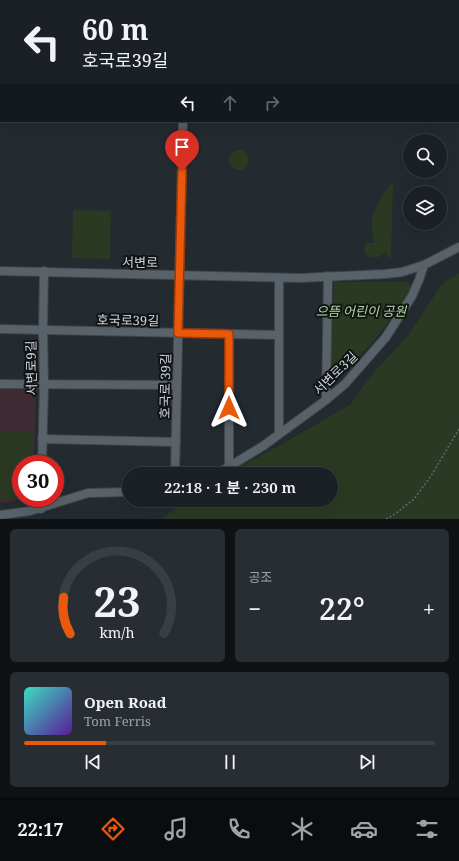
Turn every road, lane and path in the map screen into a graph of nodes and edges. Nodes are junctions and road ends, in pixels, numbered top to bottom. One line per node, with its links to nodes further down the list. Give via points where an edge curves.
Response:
1 (183, 122): 6 (street)
2 (459, 246): 3 (street, 서변로)
3 (424, 265): 7 (street, 서변로, via 385,274); 17 (street, 서변로3길, via 412,296 386,337)
4 (0, 271): 5 (street, 서변로)
5 (44, 272): 6 (street, 서변로); 10 (street, 서변로9길)
6 (179, 275): 8 (street, 서변로); 11 (street, 호국로 39길)
7 (328, 276): 8 (street, 서변로); 17 (street)
8 (279, 278): 13 (street)
9 (0, 329): 10 (street, 호국로39길)
10 (43, 330): 11 (street, 호국로39길); 15 (street, 서변로9길)
11 (178, 333): 12 (street, 호국로39길); 16 (street, 호국로 39길)
12 (229, 334): 13 (street, 호국로39길); 24 (street)
13 (279, 335): 19 (street)
14 (0, 384): 15 (street)
15 (44, 384): 16 (street); 20 (street, 서변로9길)
16 (177, 385): 21 (street, 호국로 39길)
17 (326, 400): 19 (street, 서변로3길)
18 (459, 429): 28 (path, via 431,476 414,498)
19 (279, 434): 24 (street, 서변로3길)
20 (42, 440): 21 (street); 22 (street, 서변로9길)
21 (176, 442): 23 (street, 호국로 39길)
22 (42, 455)
23 (175, 467)
24 (229, 467)
25 (122, 492): 26 (street, via 88,493)
26 (40, 509): 27 (street)
27 (0, 514)
28 (386, 519)

